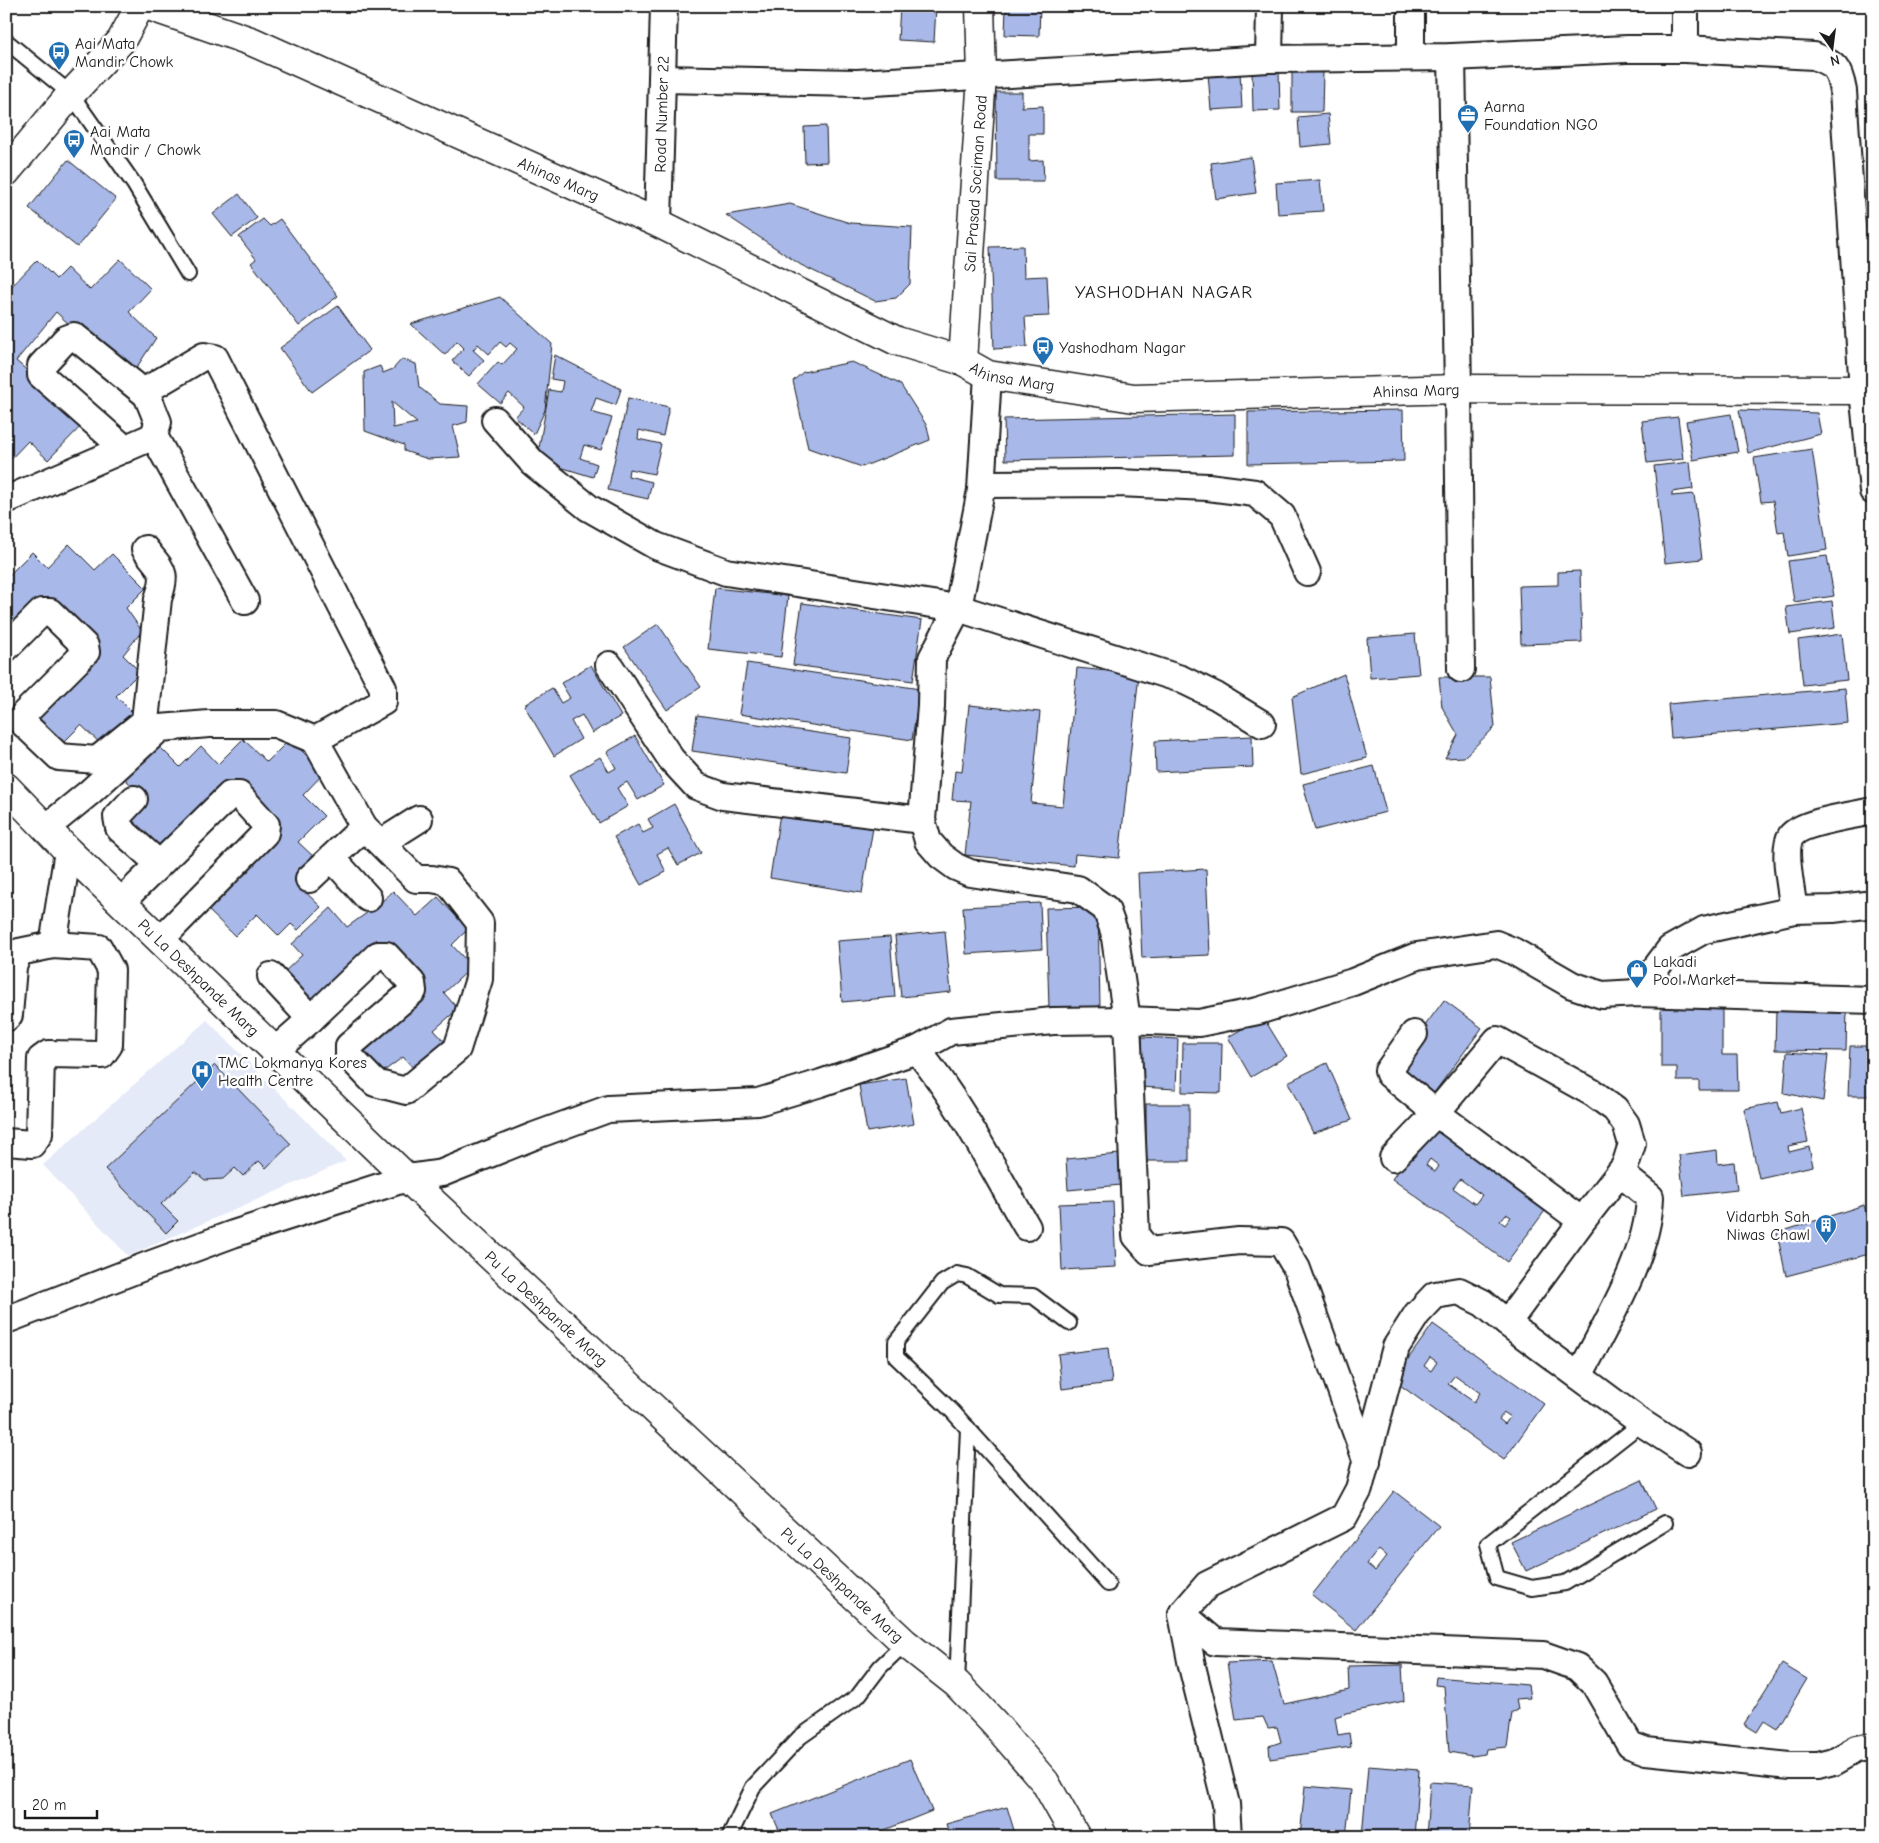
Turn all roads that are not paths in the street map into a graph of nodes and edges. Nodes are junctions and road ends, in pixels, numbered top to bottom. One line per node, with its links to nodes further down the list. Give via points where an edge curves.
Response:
1 (140, 6): 15 (street, via 121,40)
2 (149, 6): 17 (street, Ahinas Marg, via 253,42)
3 (664, 6): 14 (street, Road Number 22)
4 (980, 6): 13 (street, Sai Prasad Sociman Road)
5 (1270, 6): 12 (street)
6 (1411, 6): 10 (street)
7 (1685, 6): 9 (street)
8 (6, 42): 15 (lane)
9 (1685, 49): 11 (street); 22 (street, via 1814,56 1830,62 1841,76)
10 (1411, 57): 11 (street); 12 (street)
11 (1452, 57): 21 (street)
12 (1268, 59): 13 (street)
13 (982, 76): 14 (street, via 857,83); 19 (street, Sai Prasad Sociman Road)
14 (662, 79): 17 (street, Road Number 22)
15 (71, 94): 16 (street); 18 (lane, via 134,184)
16 (6, 172)
17 (658, 223): 19 (street, Ahinas Marg, via 897,341)
18 (188, 274)
19 (963, 361): 20 (street, Ahinsa Marg)
20 (988, 375): 21 (street, Ahinsa Marg, via 1134,398); 27 (street)
21 (1458, 388): 22 (street, Ahinsa Marg); 36 (street)
22 (1868, 393): 28 (street)
23 (147, 395): 25 (street, via 158,422); 26 (street, via 74,336 66,339 41,366 41,376); 38 (street, via 150,388 204,356 215,358 383,688 383,702)
24 (495, 420): 33 (street, via 533,463 589,508 656,546 726,572)
25 (154, 436): 26 (street); 32 (street)
26 (125, 448): 29 (street)
27 (981, 490): 31 (street, via 985,484 1118,483 1208,487 1255,494 1282,516); 33 (street)
28 (1873, 491)
29 (6, 500)
30 (145, 549): 34 (street, via 163,572 164,583 158,599 145,721 97,760 59,757 22,722 24,714 86,652 85,646 50,612 42,612)
31 (1307, 572)
32 (245, 601)
33 (958, 608): 37 (street, via 1181,679); 43 (street, via 932,658 932,706)
34 (6, 648)
35 (609, 665): 43 (street, via 671,759 696,786 723,796)
36 (1460, 669)
37 (1262, 724)
38 (315, 740): 44 (street, via 276,724 160,728); 45 (street)
39 (6, 787): 44 (street, Pu La Deshpande Marg)
40 (134, 799): 48 (street, via 117,818 119,828)
41 (1873, 811): 53 (street, via 1802,828 1791,836 1787,862)
42 (418, 819): 45 (street)
43 (922, 820): 62 (street, via 928,841 956,867 970,873 1078,889 1106,909 1114,931)
44 (46, 828): 46 (street, Pu La Deshpande Marg)
45 (372, 835): 47 (street); 61 (street, via 416,879 448,882 480,923 479,979 457,1049 406,1091 375,1083 349,1056 349,1046 413,991 412,983 386,955 378,955)
46 (68, 851): 51 (street, Pu La Deshpande Marg); 55 (street)
47 (332, 858): 49 (street); 50 (street)
48 (158, 864): 51 (street); 54 (street, via 230,795 239,795 266,825 265,834)
49 (309, 880)
50 (368, 898)
51 (120, 902): 54 (street, Pu La Deshpande Marg)
52 (1873, 904): 53 (street)
53 (1794, 910): 58 (street, via 1704,930 1670,949)
54 (160, 940): 65 (street, Pu La Deshpande Marg)
55 (53, 945): 56 (street, via 19,952); 67 (street, via 99,948 111,970 109,1044 102,1055 48,1054 40,1059 39,1134 32,1144)
56 (10, 966): 60 (street, via 9,1015)
57 (271, 976): 61 (street)
58 (1637, 993): 59 (street); 62 (street, via 1602,995 1572,985 1513,950 1496,944 1417,956 1352,982 1249,1013 1199,1023)
59 (1873, 1000)
60 (6, 1018)
61 (311, 1019): 65 (street)
62 (1127, 1020): 64 (street, via 1053,1021 951,1031); 80 (street, via 1136,1236 1149,1251 1239,1241 1281,1242 1297,1269)
63 (1414, 1034): 66 (street, via 1388,1071)
64 (917, 1050): 70 (street, via 758,1102 608,1109 442,1173); 72 (street, via 963,1116)
65 (275, 1051): 70 (street, Pu La Deshpande Marg)
66 (1436, 1113): 68 (street); 69 (street, via 1497,1040 1593,1093 1615,1109 1626,1124 1632,1144); 71 (street)
67 (6, 1142)
68 (1393, 1158)
69 (1620, 1173): 71 (street); 76 (street, via 1650,1198 1650,1214 1630,1278)
70 (407, 1178): 73 (street, via 233,1234); 84 (street, Pu La Deshpande Marg)
71 (1582, 1221): 75 (street)
72 (1027, 1227)
73 (6, 1320)
74 (1069, 1323): 78 (lane, via 1033,1296 999,1295 967,1276 956,1274 942,1283 896,1342 896,1357)
75 (1507, 1324): 76 (street); 80 (street, via 1483,1303 1459,1292 1435,1295 1417,1314 1396,1347)
76 (1579, 1376): 77 (street)
77 (1642, 1423): 79 (street); 81 (lane, via 1488,1544 1497,1578 1532,1588 1565,1583)
78 (968, 1428): 82 (lane); 85 (lane)
79 (1688, 1453)
80 (1367, 1462): 83 (street, via 1359,1489 1344,1517 1207,1585)
81 (1665, 1523)
82 (1108, 1584)
83 (1182, 1614): 86 (street, via 1215,1642 1543,1655 1577,1667 1594,1683 1630,1745 1646,1751 1818,1766 1834,1762 1857,1749); 89 (street, via 1226,1804)
84 (905, 1644): 85 (street, Pu La Deshpande Marg); 87 (lane, via 880,1667 858,1696 800,1737 753,1787)
85 (958, 1684): 88 (street, Pu La Deshpande Marg, via 1045,1782)
86 (1873, 1746)
87 (729, 1837)
88 (1076, 1837)
89 (1228, 1837)

